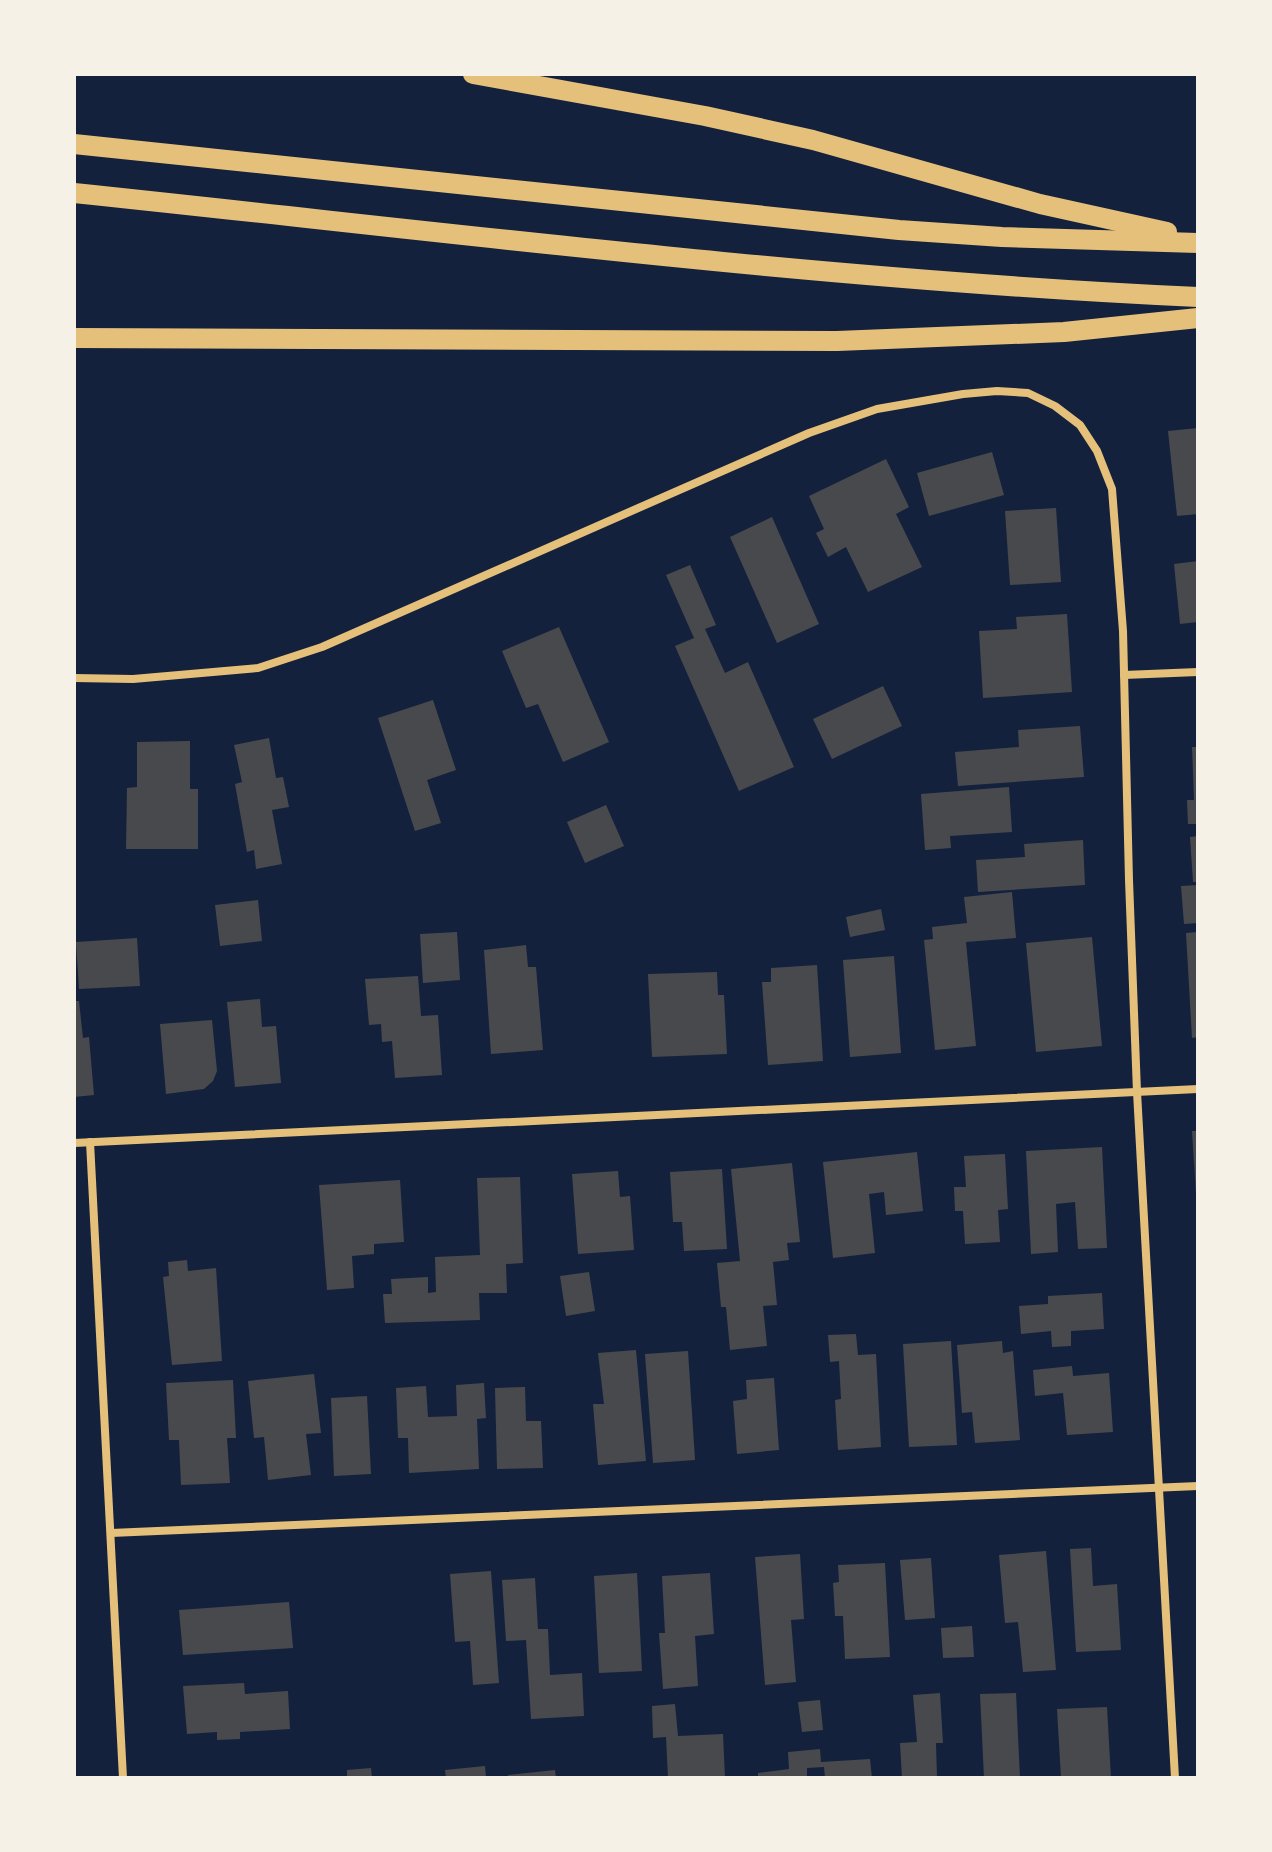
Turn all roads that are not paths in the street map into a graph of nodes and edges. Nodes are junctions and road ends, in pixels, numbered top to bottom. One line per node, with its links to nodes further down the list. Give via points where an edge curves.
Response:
1 (473, 74): 4 (main road, via 813,140 1040,204)
2 (74, 144): 4 (main road, via 899,230)
3 (74, 193): 5 (main road, via 814,271)
4 (1198, 241)
5 (1198, 297)
6 (1198, 318): 7 (main road, via 1064,332 837,341)
7 (74, 338)
8 (1198, 672): 9 (street)
9 (1124, 675): 10 (street, via 1112,489 1097,451 1080,425 1055,406 1028,393 997,391 900,403 809,433 322,647 258,668 133,679); 12 (street)
10 (74, 678)
11 (1198, 1089): 12 (street)
12 (1137, 1092): 13 (street); 16 (street)
13 (90, 1142): 14 (street); 17 (street)
14 (74, 1143)
15 (1198, 1486): 16 (street)
16 (1157, 1488): 17 (street); 19 (street)
17 (111, 1533): 18 (street)
18 (123, 1778)
19 (1175, 1778)

